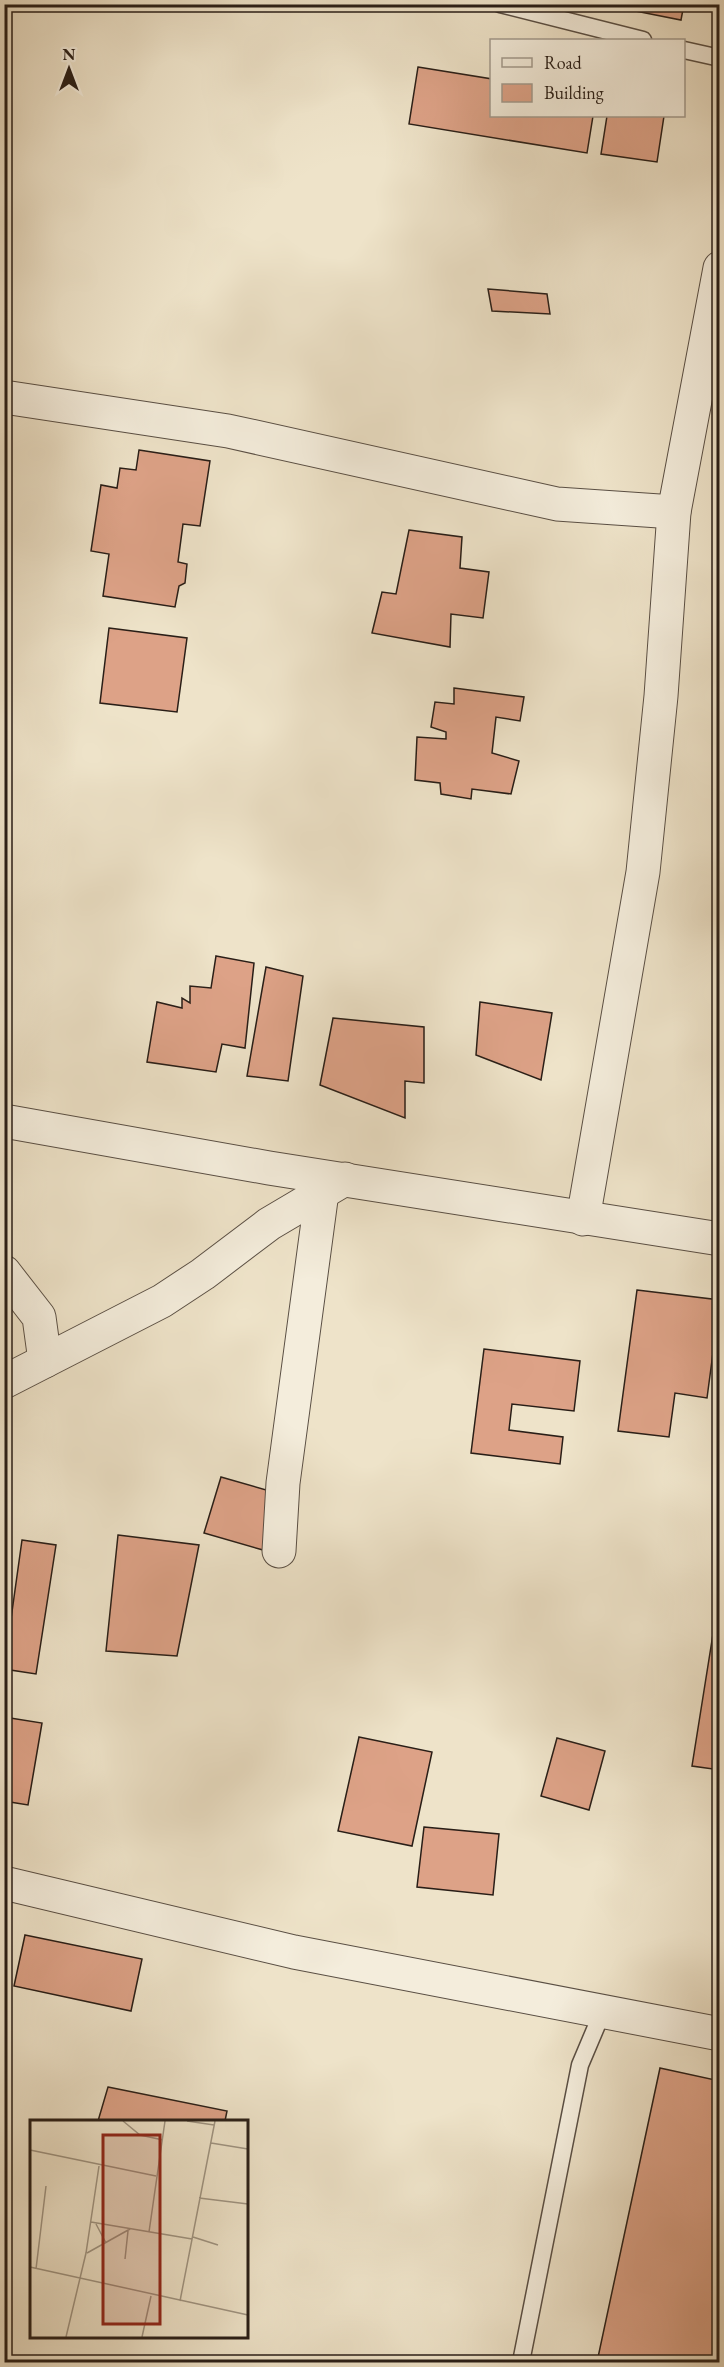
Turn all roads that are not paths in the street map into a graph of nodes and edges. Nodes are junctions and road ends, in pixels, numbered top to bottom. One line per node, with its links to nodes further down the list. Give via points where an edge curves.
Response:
1 (500, 4): 2 (lane)
2 (639, 39)
3 (685, 50): 4 (lane)
4 (720, 58)
5 (720, 268): 7 (street)
6 (4, 397): 7 (street, via 228,431 557,504)
7 (674, 512): 10 (street, via 643,872)
8 (4, 1121): 9 (street)
9 (334, 1185): 10 (street); 13 (street, via 269,1224 162,1301); 15 (street, via 283,1483)
10 (583, 1219): 11 (street)
11 (720, 1239)
12 (4, 1272): 13 (street, via 39,1317)
13 (45, 1361): 14 (street)
14 (4, 1382)
15 (279, 1551)
16 (4, 1883): 17 (street, via 294,1952)
17 (602, 2013): 18 (street); 19 (lane, via 580,2065)
18 (720, 2034)
19 (521, 2362)

